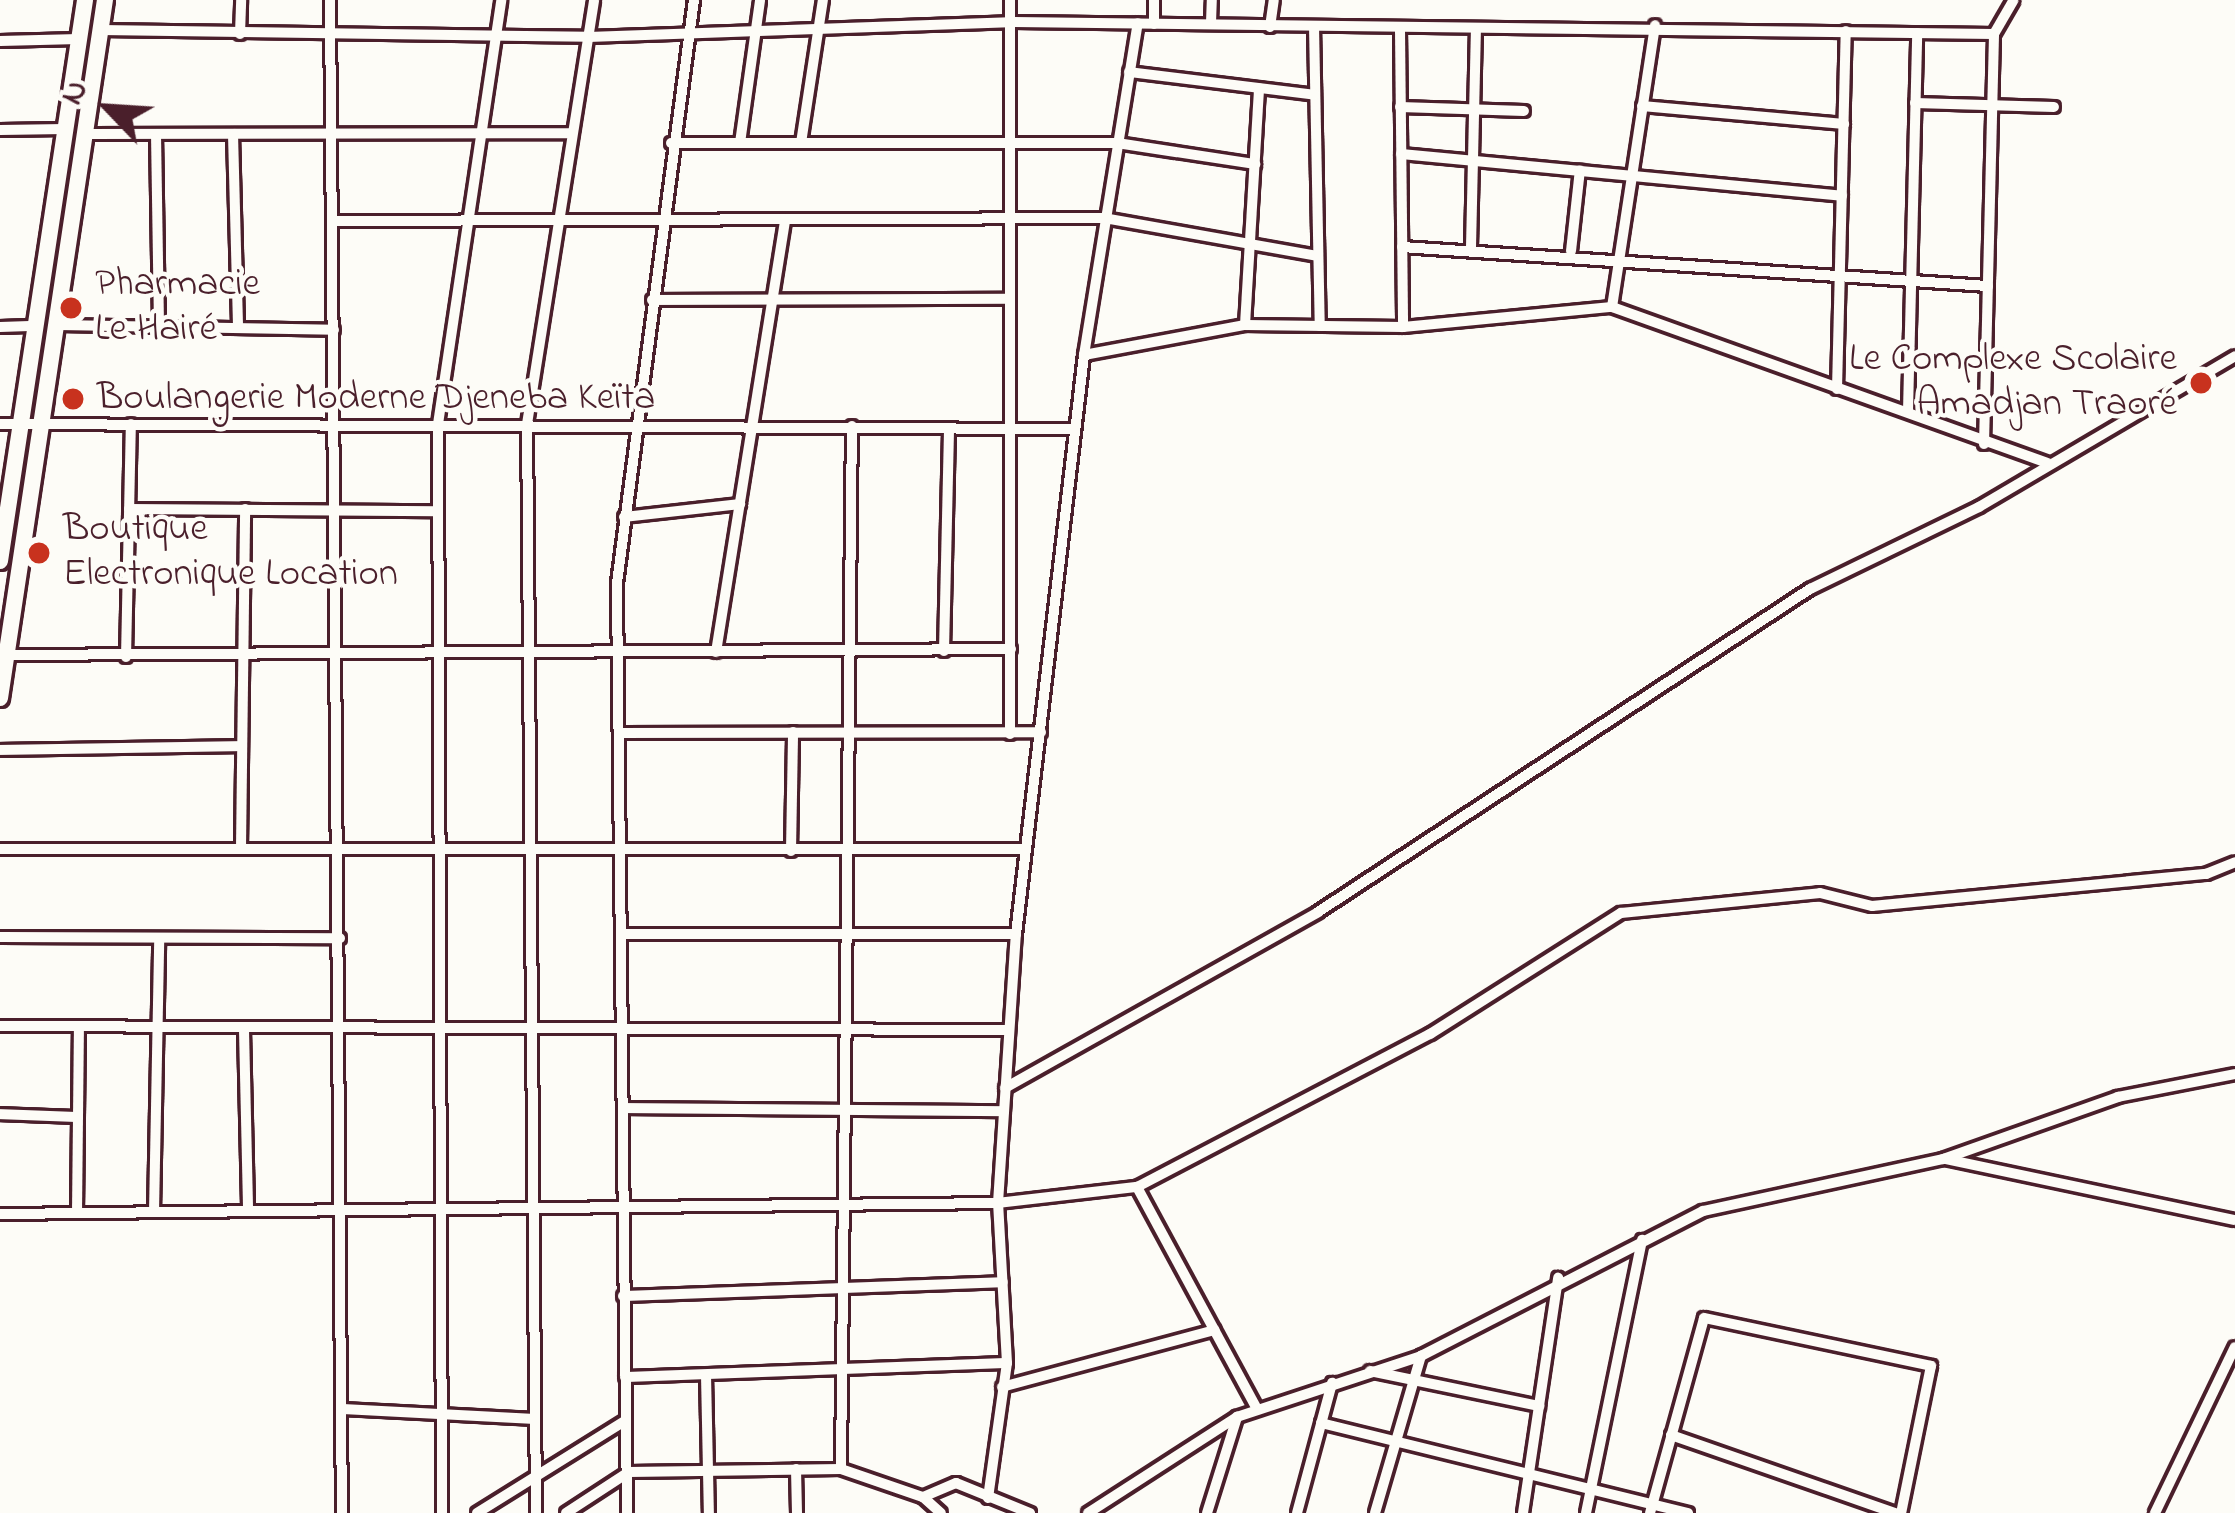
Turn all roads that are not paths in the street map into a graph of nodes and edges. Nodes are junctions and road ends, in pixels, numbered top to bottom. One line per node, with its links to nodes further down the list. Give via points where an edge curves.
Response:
1 (85, 0): 35 (main road)
2 (105, 0): 22 (main road)
3 (241, 0): 29 (street)
4 (330, 0): 32 (street)
5 (501, 0): 33 (street)
6 (594, 0): 34 (street)
7 (694, 0): 31 (street)
8 (760, 0): 27 (street)
9 (823, 0): 25 (street)
10 (1010, 0): 15 (street)
11 (1154, 0): 18 (street)
12 (1212, 0): 17 (street)
13 (1274, 0): 21 (street)
14 (2014, 0): 30 (street)
15 (1010, 22): 16 (street); 25 (street); 57 (street)
16 (1138, 23): 18 (street); 37 (street)
17 (1211, 23): 18 (street); 21 (street)
18 (1154, 24)
19 (1654, 25): 24 (street); 26 (street); 42 (street)
20 (1314, 26): 21 (street); 23 (street); 39 (street)
21 (1270, 27)
22 (101, 30): 29 (street); 51 (main road)
23 (1400, 30): 24 (street); 43 (street)
24 (1476, 30): 45 (street)
25 (818, 31): 27 (street); 60 (street)
26 (1846, 32): 28 (street); 47 (street)
27 (755, 33): 31 (street); 56 (street)
28 (1917, 33): 30 (street); 40 (street)
29 (240, 34): 32 (street)
30 (1994, 34): 41 (street)
31 (689, 36): 34 (street); 59 (street)
32 (330, 37): 33 (street); 54 (street)
33 (495, 37): 34 (street); 55 (street)
34 (588, 37): 50 (street)
35 (79, 39): 36 (street); 48 (main road)
36 (0, 41)
37 (1130, 72): 38 (street); 58 (street)
38 (1259, 88): 39 (street); 63 (street)
39 (1316, 95): 78 (street)
40 (1916, 103): 41 (street); 81 (street)
41 (1993, 105): 44 (street); 82 (street)
42 (1642, 106): 47 (street); 65 (street)
43 (1400, 107): 45 (street); 61 (street)
44 (2054, 107)
45 (1475, 111): 46 (street); 62 (street)
46 (1524, 111)
47 (1844, 124): 66 (street)
48 (64, 129): 49 (street); 89 (main road)
49 (0, 130)
50 (571, 133): 55 (street); 70 (street)
51 (87, 134): 52 (street); 87 (main road)
52 (156, 134): 53 (street); 92 (street)
53 (233, 134): 54 (street); 94 (street)
54 (333, 134): 55 (street); 72 (street)
55 (480, 134): 73 (street)
56 (740, 142): 59 (street); 60 (street)
57 (1008, 142): 58 (street); 60 (street); 67 (street)
58 (1117, 142): 63 (street); 68 (street)
59 (671, 143): 71 (street)
60 (801, 143)
61 (1401, 154): 62 (street); 75 (street)
62 (1474, 160): 64 (street); 76 (street)
63 (1255, 164): 74 (street)
64 (1580, 170): 65 (street); 77 (street)
65 (1631, 175): 66 (street); 79 (street)
66 (1842, 196): 80 (street)
67 (1007, 218): 68 (street); 69 (street); 83 (street)
68 (1104, 218): 74 (street); 96 (street)
69 (785, 219): 71 (street); 85 (street)
70 (557, 220): 71 (street); 73 (street); 106 (street)
71 (662, 220): 84 (street)
72 (332, 221): 73 (street); 95 (street)
73 (467, 221): 105 (street)
74 (1250, 244): 78 (street); 88 (street)
75 (1402, 247): 76 (street); 93 (street)
76 (1471, 247): 77 (street)
77 (1571, 251): 79 (street)
78 (1318, 256): 90 (street)
79 (1620, 257): 80 (street); 86 (street)
80 (1840, 274): 81 (street); 98 (street)
81 (1911, 280): 82 (street); 99 (street)
82 (1988, 286): 113 (street)
83 (1006, 299): 85 (street); 111 (street)
84 (652, 300): 85 (street); 107 (street)
85 (772, 300): 108 (street)
86 (1612, 307): 93 (street); 98 (street)
87 (58, 325): 92 (street); 102 (main road)
88 (1245, 325): 90 (street); 96 (street)
89 (37, 326): 91 (street); 101 (main road)
90 (1320, 326): 93 (street)
91 (0, 327)
92 (159, 327): 94 (street)
93 (1403, 327)
94 (238, 328): 95 (street)
95 (334, 330): 104 (street)
96 (1084, 355): 112 (street)
97 (2235, 356): 114 (street)
98 (1837, 389): 99 (street)
99 (1908, 411): 113 (street)
100 (0, 424): 101 (street)
101 (22, 424): 102 (street); 121 (main road)
102 (43, 424): 103 (street); 129 (main road)
103 (131, 424): 104 (street); 116 (street)
104 (335, 424): 105 (street); 118 (street)
105 (438, 424): 106 (street); 119 (street)
106 (527, 424): 107 (street); 126 (street)
107 (636, 426): 108 (street); 120 (street)
108 (752, 427): 109 (street); 115 (street)
109 (852, 427): 110 (street); 124 (street)
110 (949, 428): 111 (street); 125 (street)
111 (1005, 428): 112 (street); 122 (street)
112 (1074, 429): 136 (street)
113 (1984, 444): 114 (street)
114 (2047, 463): 168 (street, via 1979,508 1810,589 1318,912)
115 (740, 504): 120 (street); 127 (street)
116 (129, 508): 117 (street); 132 (street)
117 (245, 509): 118 (street); 131 (street)
118 (335, 510): 119 (street); 130 (street)
119 (437, 511): 128 (street)
120 (624, 517): 123 (street)
121 (0, 561)
122 (1011, 649): 125 (street); 138 (street)
123 (615, 650): 126 (street); 127 (street); 137 (street)
124 (850, 651): 125 (street); 127 (street); 134 (street)
125 (944, 651)
126 (532, 652): 128 (street); 145 (street)
127 (716, 652)
128 (438, 654): 130 (street); 144 (street)
129 (6, 655): 132 (street); 133 (main road)
130 (337, 655): 131 (street); 143 (street)
131 (243, 656): 132 (street); 139 (street)
132 (126, 657)
133 (0, 698)
134 (850, 731): 135 (street); 138 (street); 149 (street)
135 (793, 732): 137 (street); 148 (street)
136 (1041, 732): 138 (street); 146 (street)
137 (623, 733): 147 (street)
138 (1010, 734)
139 (242, 746): 140 (street); 141 (street)
140 (0, 749)
141 (241, 848): 142 (street); 143 (street)
142 (0, 849)
143 (339, 849): 144 (street); 155 (street)
144 (439, 849): 145 (street); 165 (street)
145 (533, 849): 147 (street); 162 (street)
146 (1026, 849): 149 (street); 153 (street)
147 (626, 850): 148 (street); 152 (street)
148 (791, 851): 149 (street)
149 (848, 851): 151 (street)
150 (2235, 862): 175 (street, via 2206,874 1872,906 1820,893 1621,913 1430,1034)
151 (847, 932): 152 (street); 153 (street); 163 (street)
152 (625, 934): 166 (street)
153 (1016, 934): 164 (street)
154 (0, 937): 156 (street)
155 (340, 938): 156 (street); 161 (street)
156 (159, 942): 159 (street)
157 (0, 1026): 158 (street)
158 (79, 1030): 159 (street); 173 (street)
159 (157, 1030): 160 (street); 183 (street)
160 (244, 1030): 161 (street); 181 (street)
161 (341, 1030): 165 (street); 182 (street)
162 (534, 1030): 165 (street); 166 (street); 178 (street)
163 (846, 1030): 164 (street); 166 (street); 170 (street)
164 (1008, 1030): 168 (street)
165 (440, 1031): 180 (street)
166 (624, 1031): 169 (street)
167 (2235, 1074): 174 (street, via 2118,1096)
168 (1005, 1088): 171 (street)
169 (624, 1108): 170 (street); 179 (street)
170 (845, 1109): 171 (street); 177 (street)
171 (1004, 1111): 176 (street)
172 (0, 1114): 173 (street)
173 (78, 1117): 184 (street)
174 (1943, 1159): 186 (street); 187 (street, via 1764,1191)
175 (1137, 1187): 176 (street); 192 (street)
176 (998, 1203): 177 (street); 189 (street)
177 (844, 1204): 179 (street); 190 (street)
178 (535, 1207): 179 (street); 180 (street); 208 (street)
179 (621, 1207): 191 (street)
180 (440, 1209): 182 (street); 206 (street)
181 (248, 1210): 182 (street); 183 (street)
182 (343, 1210): 204 (street)
183 (154, 1212): 184 (street)
184 (77, 1213): 185 (street)
185 (0, 1214)
186 (2235, 1220)
187 (1642, 1240): 188 (street); 219 (street)
188 (1558, 1278): 194 (street); 203 (street)
189 (1003, 1282): 190 (street); 195 (street)
190 (843, 1287): 191 (street); 196 (street)
191 (623, 1296): 199 (street)
192 (1215, 1330): 202 (street); 205 (street)
193 (2235, 1347): 241 (street)
194 (1421, 1356): 197 (street); 200 (street)
195 (1007, 1363): 196 (street); 202 (street)
196 (842, 1371): 198 (street); 215 (street)
197 (1367, 1371): 200 (street); 201 (street)
198 (706, 1375): 199 (street); 213 (street)
199 (625, 1377): 209 (street)
200 (1414, 1380): 203 (street); 212 (street)
201 (1332, 1383): 205 (street); 210 (street)
202 (1002, 1387): 221 (street)
203 (1539, 1406): 217 (street)
204 (343, 1409): 206 (street); 223 (street)
205 (1257, 1409): 207 (street)
206 (442, 1412): 208 (street); 224 (street)
207 (1237, 1417): 233 (street); 234 (street)
208 (535, 1419): 218 (street)
209 (626, 1421): 216 (street); 218 (street)
210 (1321, 1423): 212 (street); 235 (street)
211 (1672, 1435): 222 (street); 240 (street); 240 (street, via 1704,1318 1931,1366)
212 (1396, 1441): 217 (street); 236 (street)
213 (708, 1469): 214 (street); 216 (street); 229 (street)
214 (796, 1469): 215 (street); 230 (street)
215 (842, 1469): 220 (street)
216 (629, 1472): 227 (street); 228 (street)
217 (1528, 1473): 219 (street); 237 (street)
218 (535, 1478): 225 (street); 226 (street)
219 (1591, 1488): 222 (street); 238 (street)
220 (923, 1497): 221 (street, via 956,1483); 231 (street)
221 (988, 1498): 232 (street)
222 (1651, 1508): 239 (street)
223 (342, 1513)
224 (442, 1513)
225 (477, 1513)
226 (536, 1513)
227 (566, 1513)
228 (627, 1513)
229 (709, 1513)
230 (796, 1513)
231 (941, 1513)
232 (1030, 1513)
233 (1088, 1513)
234 (1207, 1513)
235 (1297, 1513)
236 (1375, 1513)
237 (1523, 1513)
238 (1586, 1513)
239 (1688, 1513)
240 (1898, 1513)
241 (2156, 1513)

